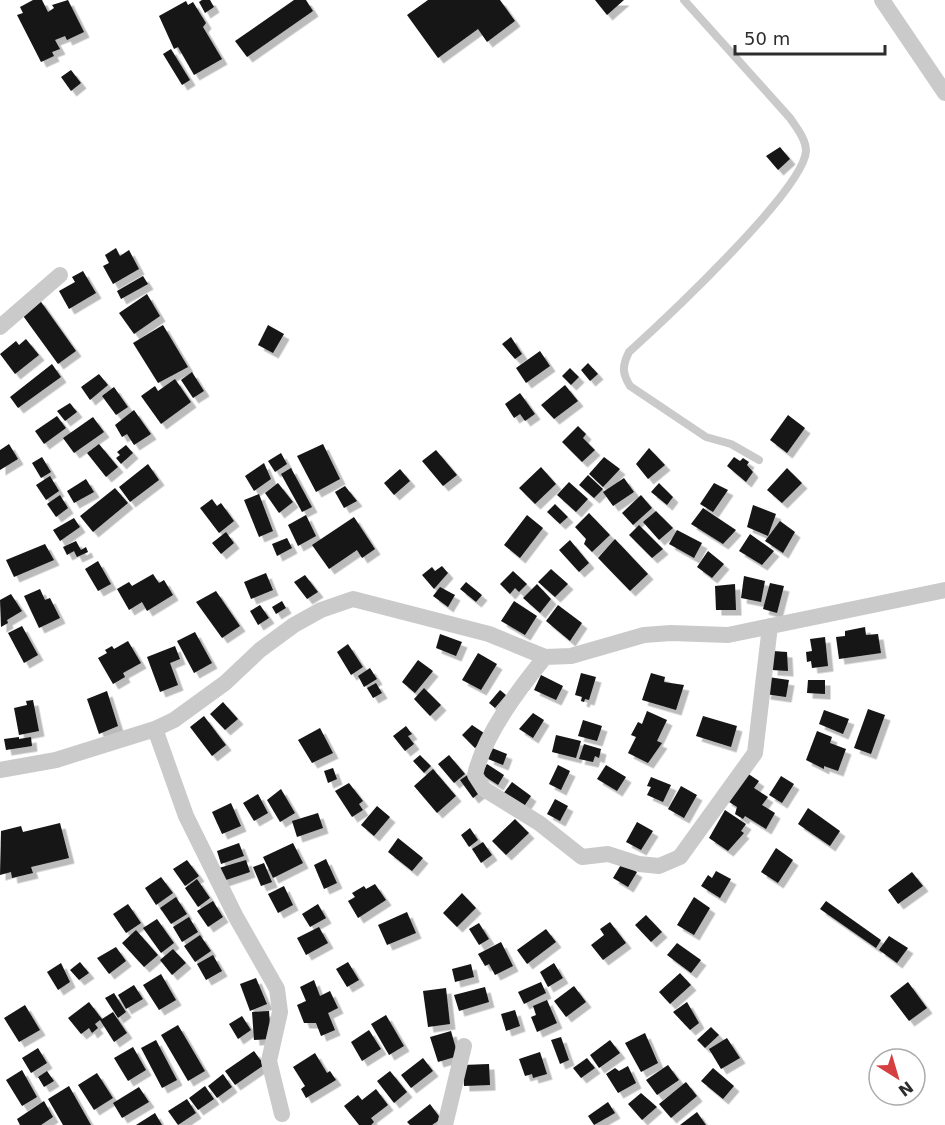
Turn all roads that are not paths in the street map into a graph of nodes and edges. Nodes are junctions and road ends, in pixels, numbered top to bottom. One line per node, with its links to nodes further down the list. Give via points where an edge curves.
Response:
1 (684, 0): 6 (lane, via 790,118 806,150 800,167 762,217 706,279 628,352 623,375 630,386 706,437 731,444)
2 (882, 0): 3 (street)
3 (945, 93)
4 (60, 275): 5 (street)
5 (0, 327)
6 (759, 460)
7 (945, 590): 8 (street)
8 (770, 626): 9 (street, via 728,635 644,635 571,656); 9 (street, via 755,753 680,857 658,866 608,854 582,857 484,789 475,774 478,759 520,688)
9 (544, 657): 10 (street, via 489,634 353,598 294,625 195,707)
10 (155, 729): 11 (street, via 56,760); 13 (street, via 186,816 277,989 280,1012 269,1061)
11 (0, 770)
12 (464, 1046): 14 (street)
13 (282, 1114)
14 (445, 1125)

